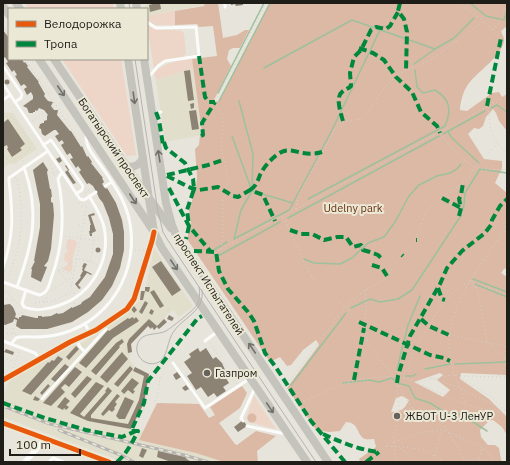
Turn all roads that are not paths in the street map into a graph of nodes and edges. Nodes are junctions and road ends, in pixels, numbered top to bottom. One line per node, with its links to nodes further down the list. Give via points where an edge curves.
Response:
1 (225, 3): 2 (lane)
2 (225, 7)
3 (148, 23): 9 (lane, via 156,28 196,27 199,56 165,61)
4 (37, 60): 17 (main road, Богатырский проспект, one-way to 17, via 86,128)
5 (128, 60): 19 (main road, проспект Испытателей, one-way to 19)
6 (144, 60): 9 (main road, проспект Испытателей)
7 (58, 62): 20 (main road, Богатырский проспект)
8 (3, 66): 13 (lane, via 22,94)
9 (147, 80): 15 (main road, проспект Испытателей)
10 (3, 84): 11 (lane)
11 (10, 95): 12 (lane); 13 (lane)
12 (3, 100)
13 (15, 102): 16 (lane)
14 (161, 112): 15 (lane)
15 (152, 113): 25 (main road, проспект Испытателей, one-way to 15)
16 (43, 145): 18 (lane); 28 (lane, via 51,140 62,154 83,186)
17 (93, 146): 23 (lane); 31 (main road, Богатырский проспект, one-way to 31)
18 (48, 151): 21 (lane); 22 (lane)
19 (143, 158): 20 (main road, via 136,166); 26 (main road, проспект Испытателей)
20 (126, 166): 30 (main road, Богатырский проспект)
21 (24, 167): 33 (lane, via 9,178 13,211 12,230); 35 (lane, via 31,192 33,227 28,254)
22 (62, 174): 28 (lane); 36 (lane, via 58,179 62,204 62,232 54,271 45,293 39,295)
23 (112, 182): 24 (lane); 37 (lane, via 122,198 129,217 131,256 126,276 116,294 101,312)
24 (105, 186)
25 (164, 189): 26 (main road, via 163,196 156,200); 32 (main road, проспект Испытателей)
26 (148, 190): 30 (main road, проспект Испытателей)
27 (95, 191): 29 (lane)
28 (76, 194): 29 (lane, via 82,200)
29 (89, 196): 36 (lane, via 98,210 105,240 101,266 95,277 76,297 51,308 24,308 22,303)
30 (150, 200): 31 (main road, проспект Испытателей); 32 (main road, Богатырский проспект)
31 (154, 232): 39 (main road, проспект Испытателей, one-way to 39, via 162,248); 40 (street, via 131,304 122,314)
32 (176, 235): 63 (main road, проспект Испытателей, one-way to 32)
33 (4, 268)
34 (3, 282): 35 (lane)
35 (17, 287): 36 (lane)
36 (26, 290)
37 (84, 324): 40 (lane); 44 (lane, via 56,335 16,338)
38 (106, 329): 45 (lane)
39 (219, 331): 42 (lane); 48 (main road, проспект Испытателей)
40 (89, 334): 41 (street)
41 (76, 339): 45 (lane); 46 (street)
42 (206, 340)
43 (3, 341): 44 (lane)
44 (11, 344): 46 (lane, via 35,353)
45 (85, 352): 51 (lane)
46 (40, 359): 49 (street)
47 (173, 363): 48 (lane, via 205,408)
48 (250, 378): 50 (main road, проспект Испытателей)
49 (5, 380)
50 (256, 386): 52 (lane, via 241,418); 56 (main road, проспект Испытателей, one-way to 56)
51 (42, 399)
52 (243, 421)
53 (6, 424): 55 (street); 57 (street)
54 (246, 426): 56 (lane)
55 (3, 430)
56 (288, 434): 62 (main road, проспект Испытателей)
57 (46, 438): 58 (street); 61 (street)
58 (25, 462)
59 (50, 462): 60 (lane, via 53,458)
60 (64, 462)
61 (109, 462)
62 (306, 462)
63 (328, 462)

